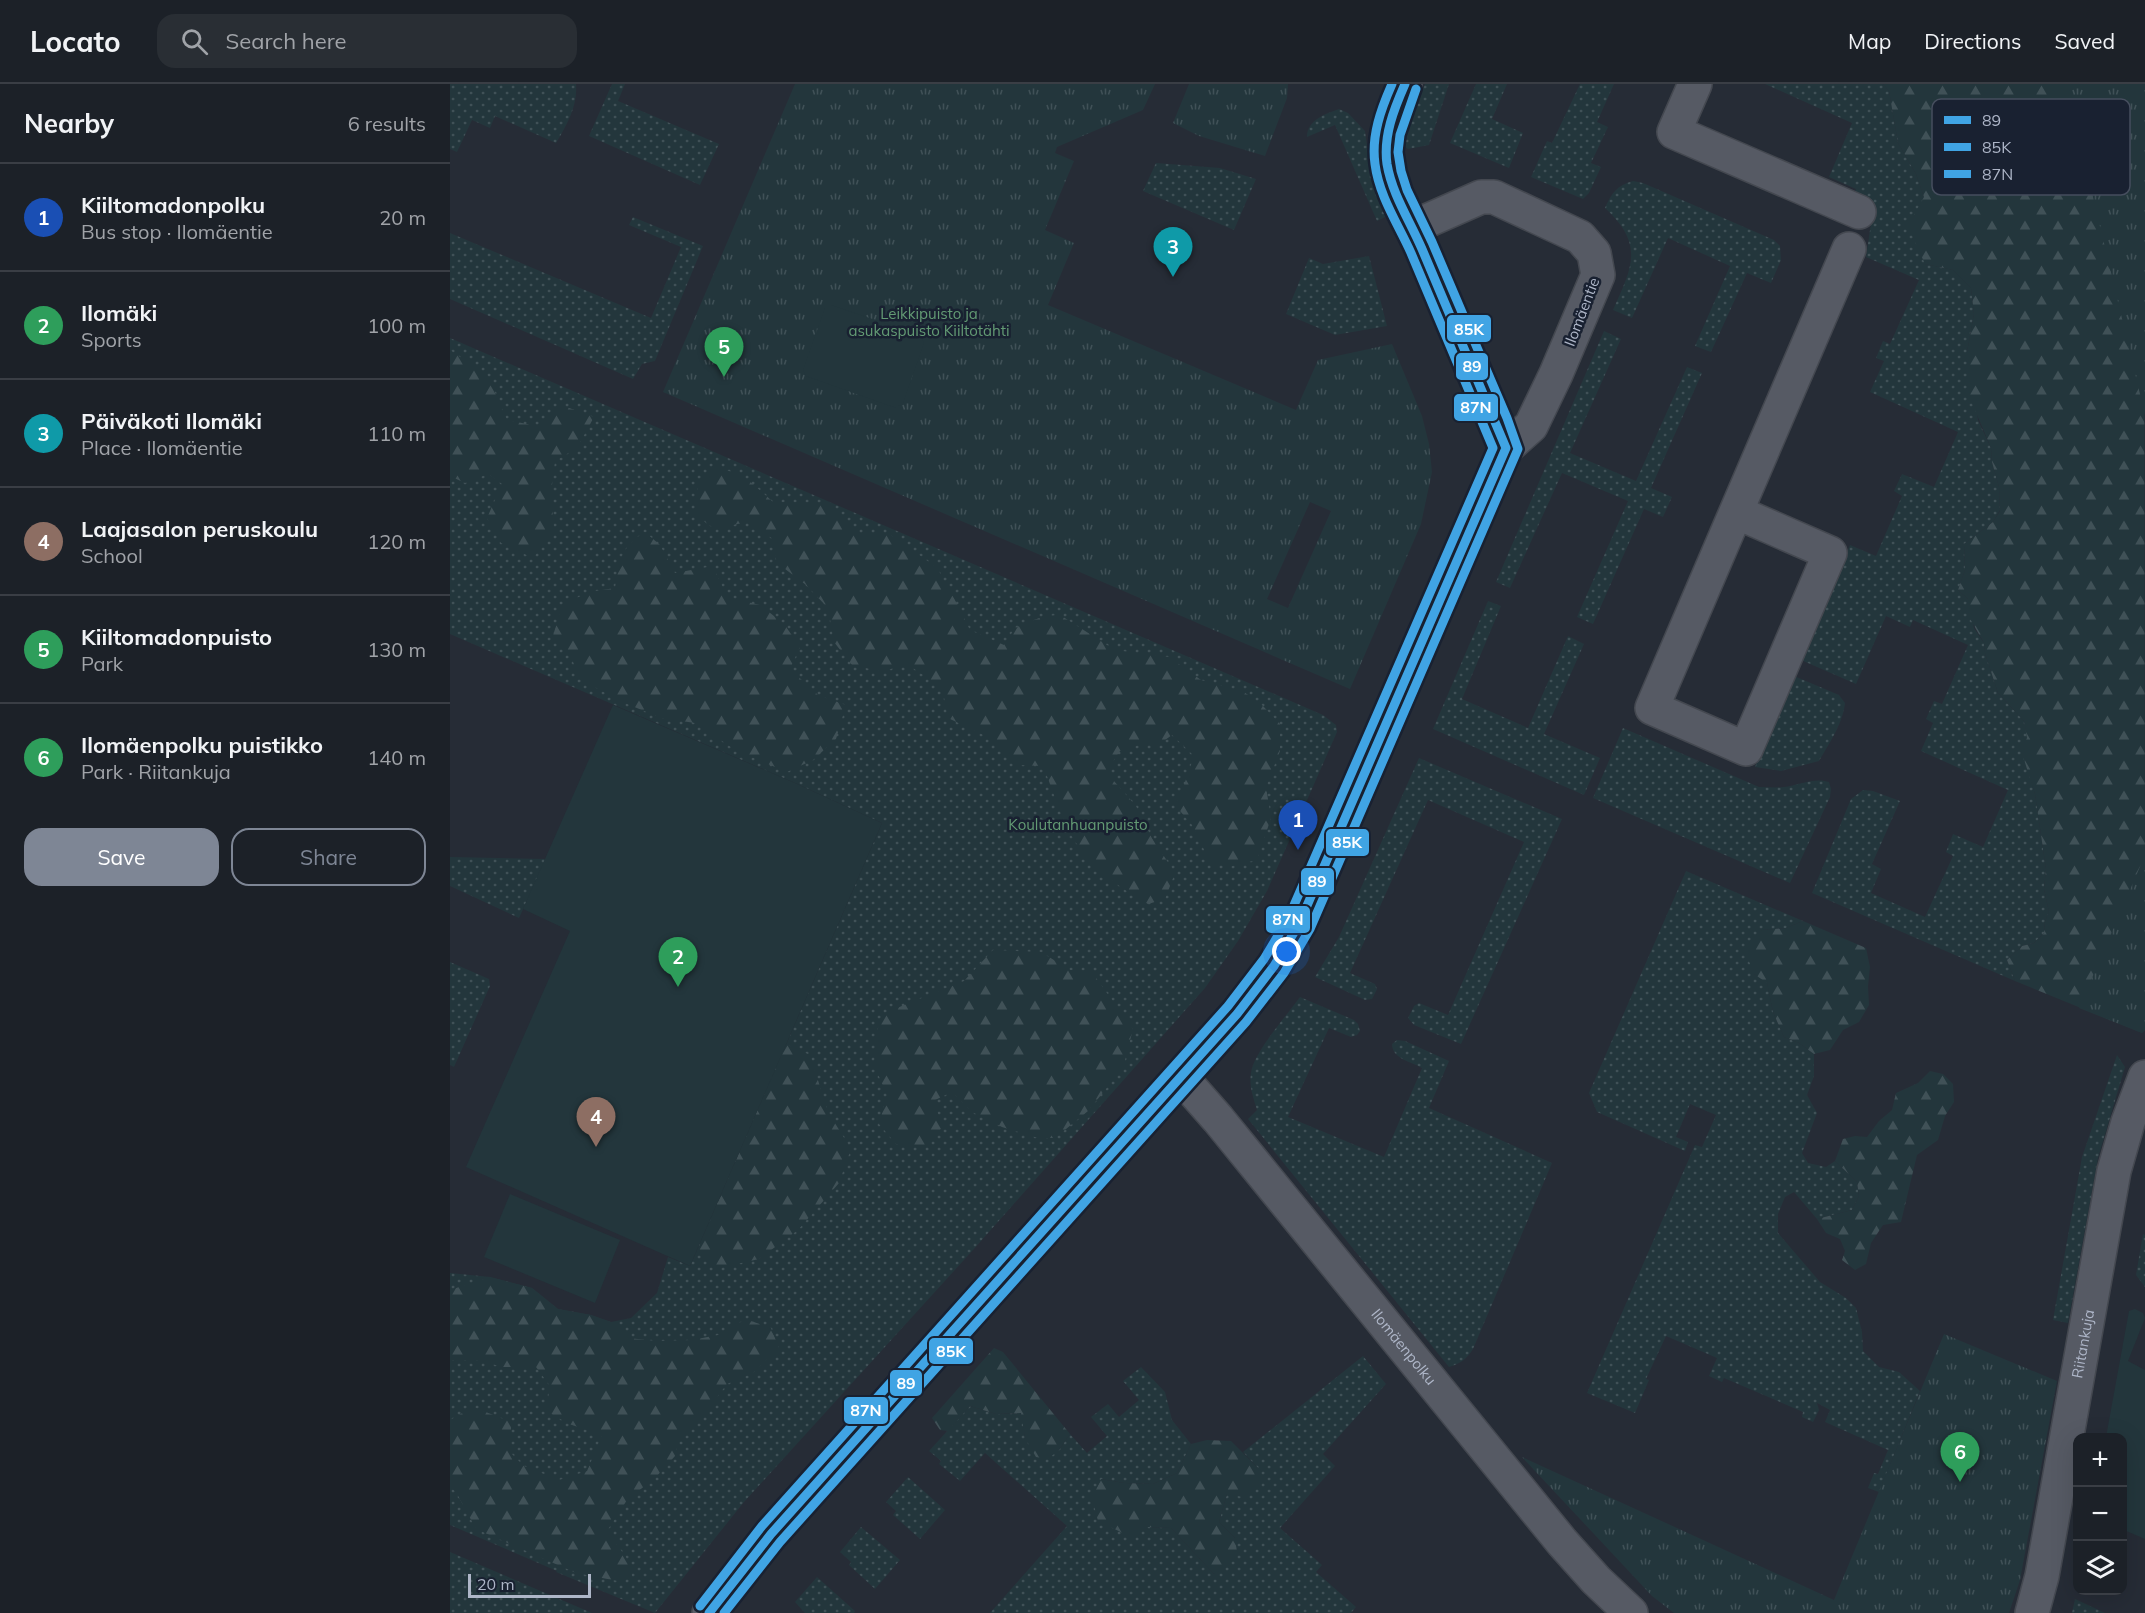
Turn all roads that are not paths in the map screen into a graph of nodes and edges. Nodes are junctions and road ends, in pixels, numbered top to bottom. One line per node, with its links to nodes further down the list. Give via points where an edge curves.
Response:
1 (1405, 84): 4 (street, via 1386,141 1387,163 1393,188)
2 (1695, 84): 3 (street, via 1674,132)
3 (1859, 212)
4 (1413, 227): 6 (street); 6 (street, Ilomäentie, via 1481,197 1494,197 1580,237 1594,253 1598,276 1557,374 1532,426)
5 (1849, 249): 7 (street)
6 (1506, 448): 8 (street, Ilomäentie, via 1299,924 1238,1014)
7 (1736, 512): 7 (street, via 1830,553 1789,667 1746,748 1653,708)
8 (1181, 1077): 10 (street, Ilomäentie, via 771,1534); 11 (street, Ilomäenpolku, via 1562,1542)
9 (2145, 1077): 12 (street, Riitankuja, via 2114,1171)
10 (709, 1613)
11 (1630, 1613)
12 (2032, 1613)

